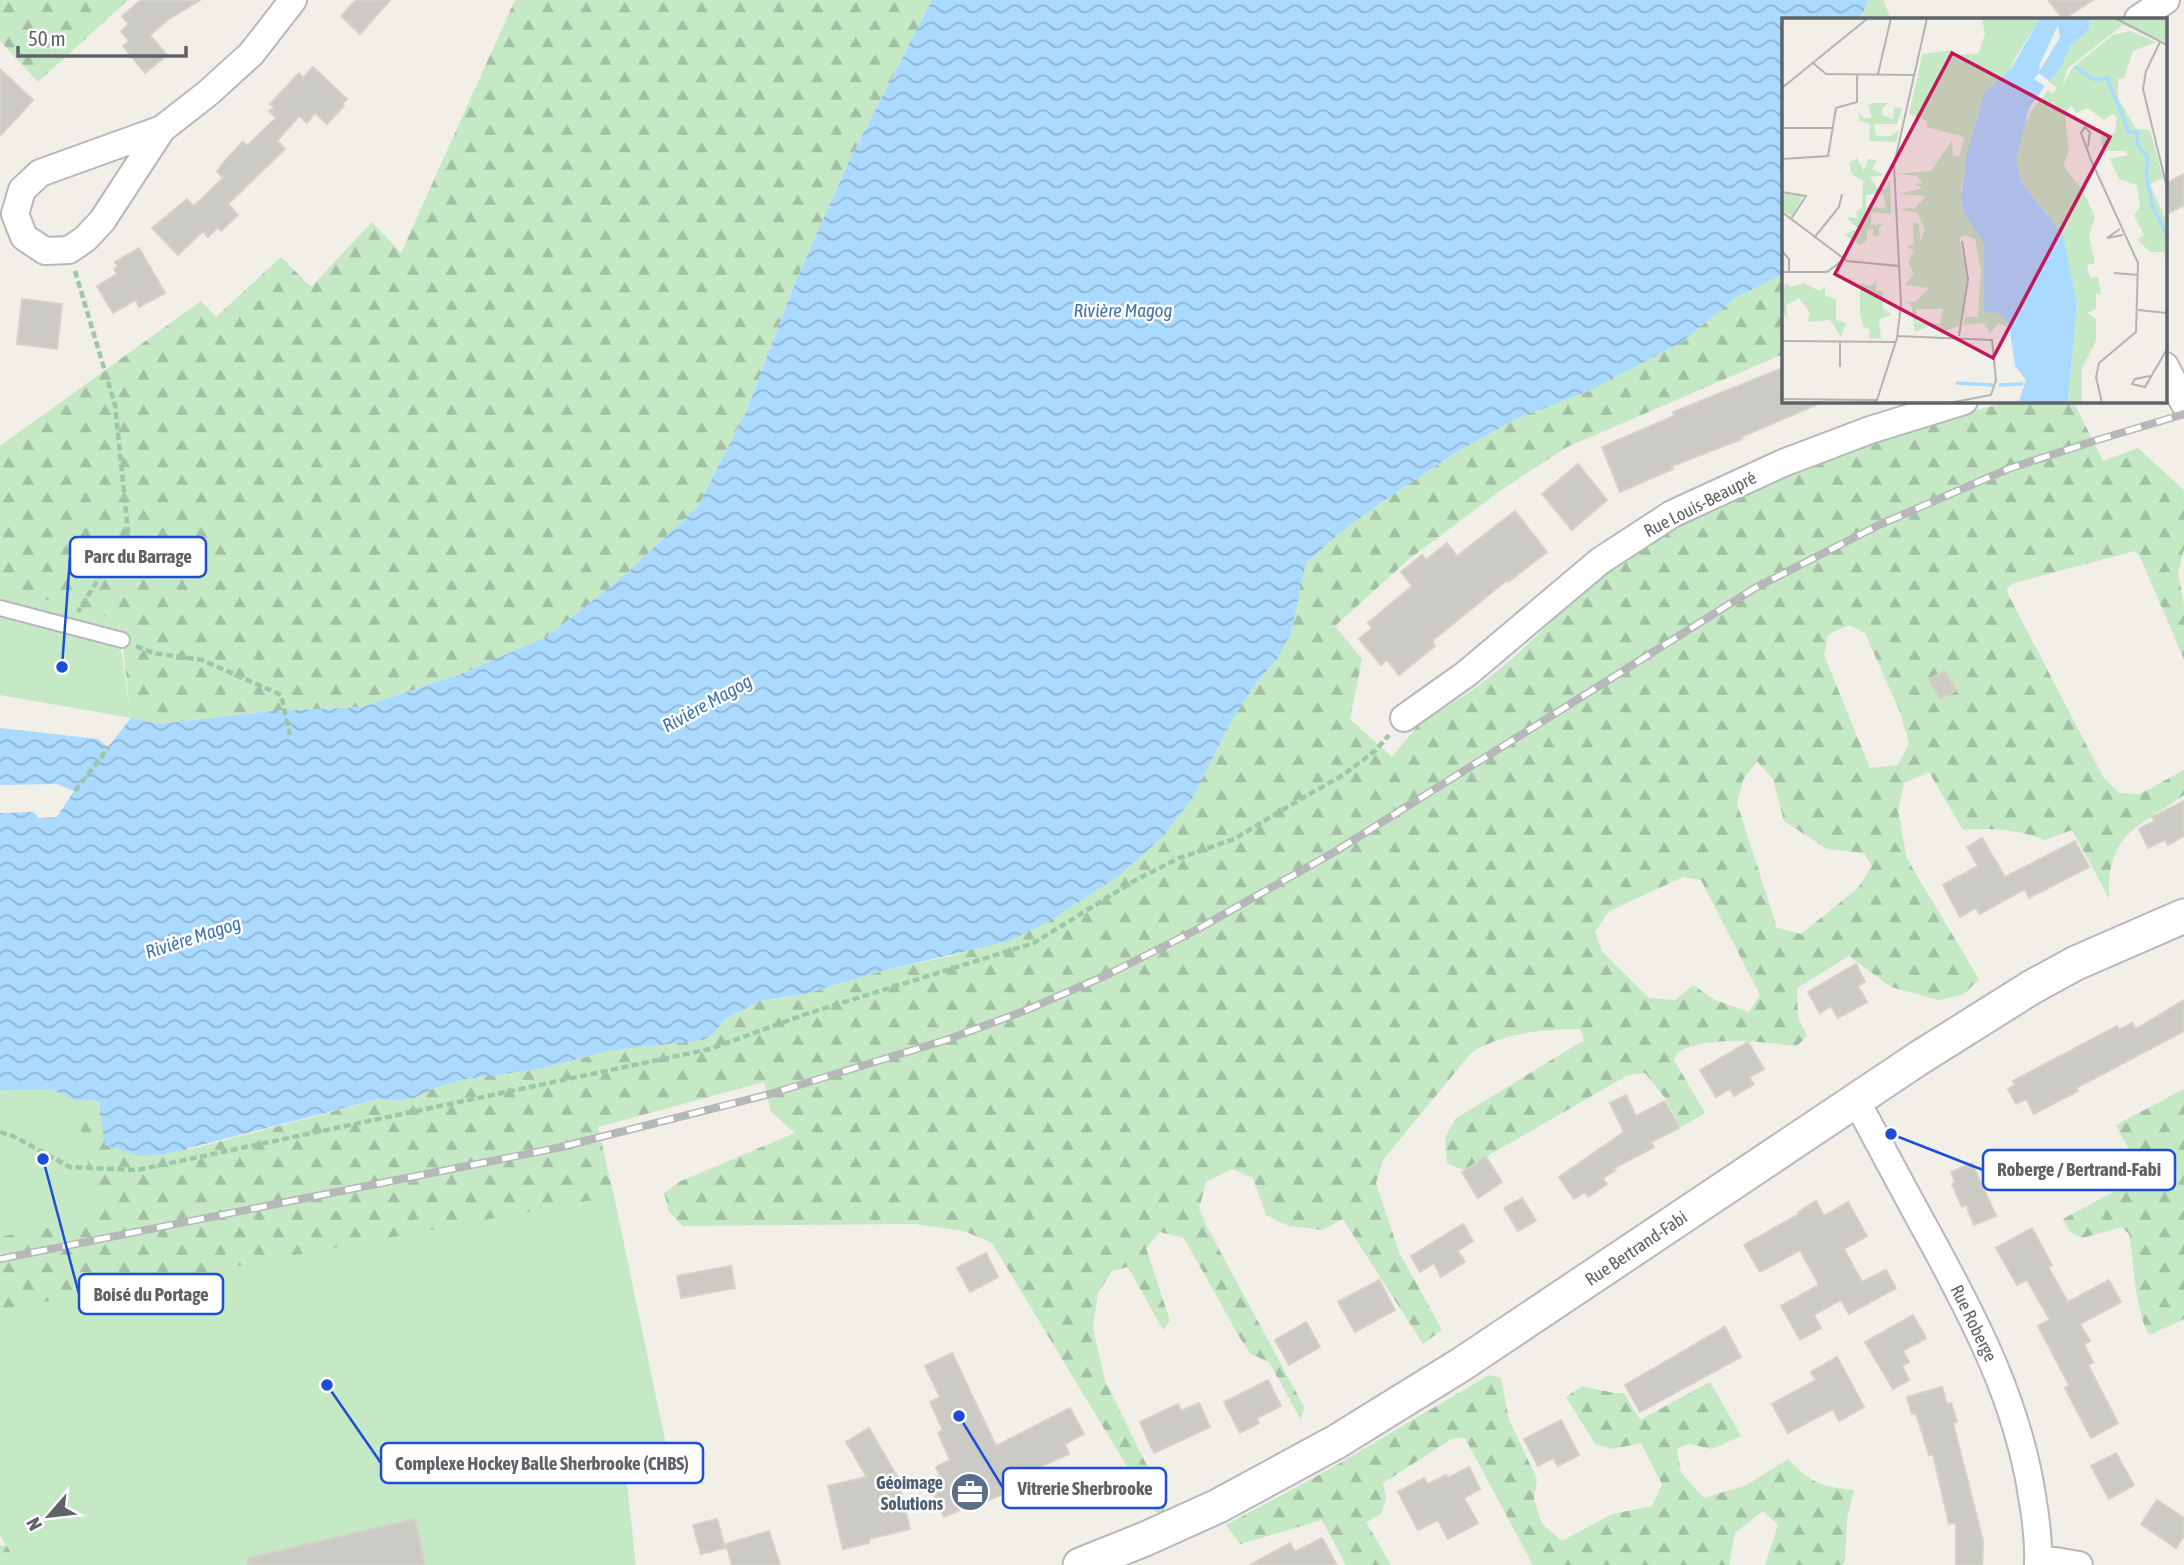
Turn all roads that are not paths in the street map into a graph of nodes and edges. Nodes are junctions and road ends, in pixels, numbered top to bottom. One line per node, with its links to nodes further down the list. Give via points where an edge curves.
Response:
1 (293, 0): 4 (street, via 251,54)
2 (2166, 0): 3 (street)
3 (2139, 18)
4 (162, 129): 4 (street, via 40,173 22,190 15,214 24,237 45,251 69,250 85,239 102,221)
5 (2166, 368): 7 (street)
6 (1961, 402): 10 (street, Rue Louis-Beaupré, via 1783,463 1672,514 1600,561 1466,674)
7 (2184, 403)
8 (0, 608): 9 (lane)
9 (122, 640)
10 (1404, 718)
11 (2184, 916): 12 (street, Rue Bertrand-Fabi, via 2032,987)
12 (1856, 1100): 13 (street, Rue Roberge, via 1997,1369 2029,1474); 14 (street, Rue Bertrand-Fabi, via 1462,1364 1357,1429 1218,1506)
13 (2038, 1562): 15 (street)
14 (1080, 1565)
15 (2079, 1565)

